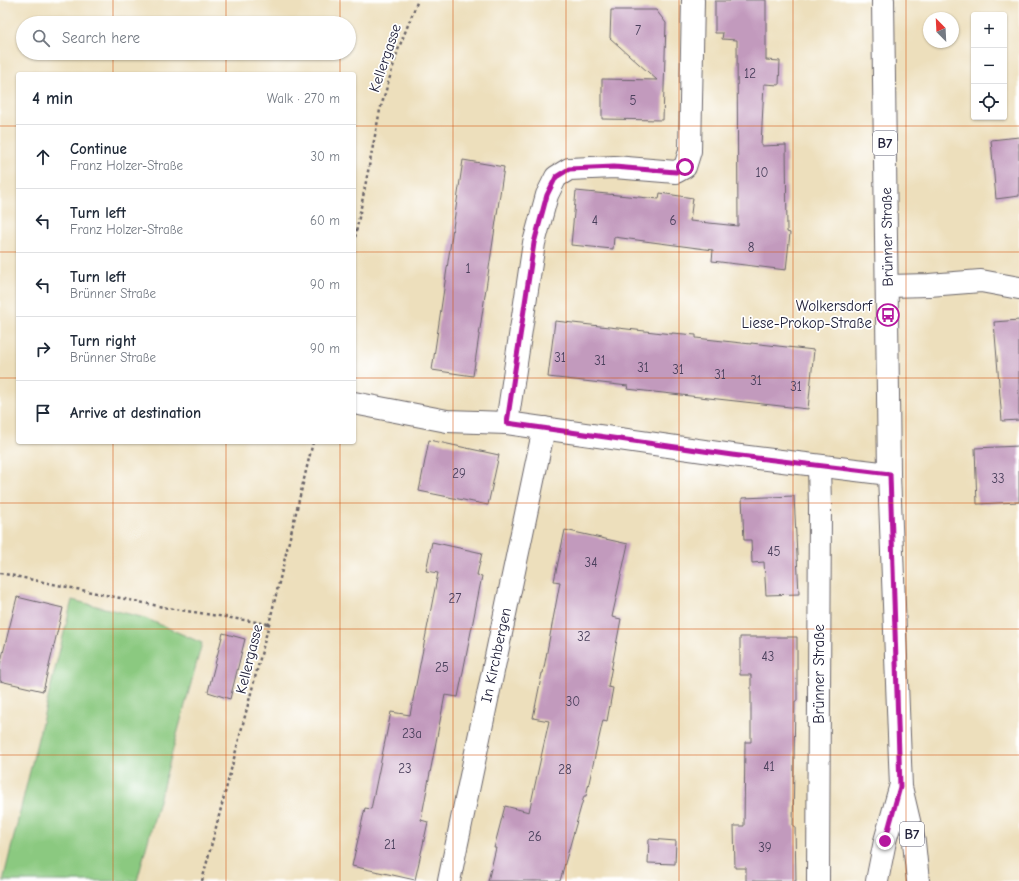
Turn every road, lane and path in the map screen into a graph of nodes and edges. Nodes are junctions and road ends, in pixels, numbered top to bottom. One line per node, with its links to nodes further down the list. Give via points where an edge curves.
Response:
1 (418, 0): 4 (path, Kellergasse, via 398,50 380,110)
2 (693, 0): 8 (street, via 690,151 685,167 676,172 614,167 569,169 556,177 547,195 534,243)
3 (882, 0): 5 (street, Brünner Straße / B7)
4 (356, 233)
5 (888, 286): 6 (street, via 981,281); 12 (street, Brünner Straße / B7)
6 (1019, 288)
7 (356, 403): 8 (street, via 446,421)
8 (507, 423): 9 (street)
9 (544, 428): 11 (street); 17 (street, In Kirchbergen)
10 (313, 444): 14 (path, Kellergasse)
11 (819, 466): 12 (street); 18 (street, Brünner Straße)
12 (890, 474): 15 (street, Brünner Straße / B7)
13 (0, 573): 14 (path, via 168,608)
14 (269, 624): 16 (path, Kellergasse)
15 (900, 787): 19 (street, Brünner Straße / B7); 20 (street, Brünner Straße / B7, via 914,842)
16 (202, 881)
17 (449, 881)
18 (818, 881)
19 (877, 881)
20 (918, 881)

